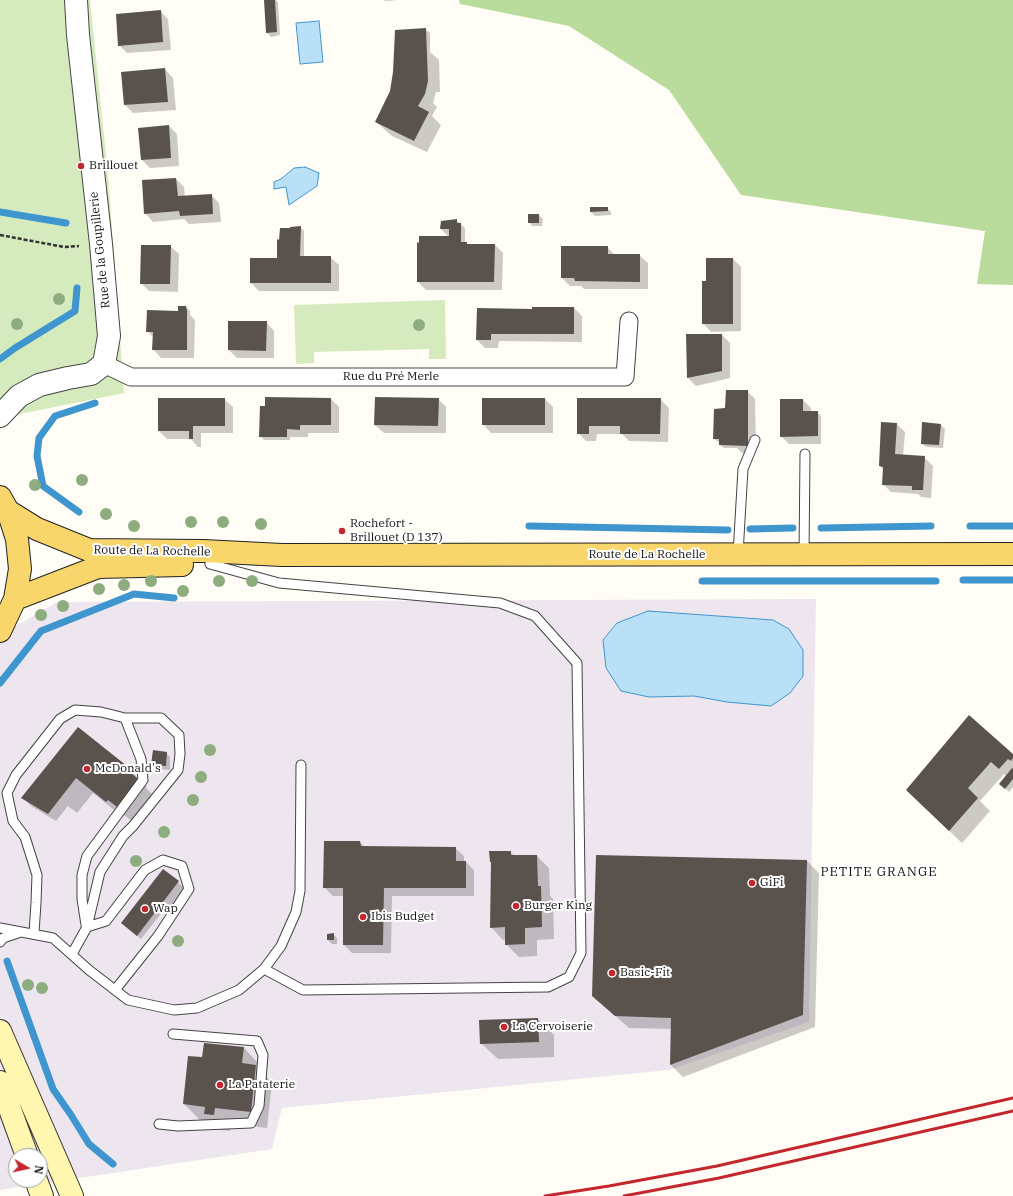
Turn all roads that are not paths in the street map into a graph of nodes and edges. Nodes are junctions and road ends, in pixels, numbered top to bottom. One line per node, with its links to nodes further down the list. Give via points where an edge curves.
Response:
1 (76, 0): 3 (street, Rue de la Goupillerie, via 109,336)
2 (629, 321): 3 (street, Rue du Pré Merle, via 625,377 131,377)
3 (104, 364): 4 (street, via 91,374 39,385 19,396)
4 (2, 419)
5 (755, 440): 11 (lane, via 743,469)
6 (805, 454): 8 (lane)
7 (4, 504): 10 (main road, Route de La Rochelle, via 37,529 89,550); 13 (main road, via 17,539 20,569)
8 (804, 554): 9 (main road, Route de La Rochelle); 11 (main road, Route de La Rochelle)
9 (1013, 554)
10 (282, 555): 11 (main road, Route de La Rochelle); 12 (main road, Route de La Rochelle)
11 (738, 555)
12 (210, 564): 13 (main road, Route de La Rochelle, via 98,567); 23 (lane, via 280,582 500,603 535,616 577,663 580,953 569,977 548,987 303,990)
13 (15, 599): 14 (main road)
14 (0, 631)
15 (124, 718): 17 (lane, via 141,759 143,780 87,856 82,875); 17 (lane, via 161,718 179,735 178,770 123,836 100,872); 20 (lane, via 101,712 75,710 60,718 16,775 6,793 13,821 25,837 37,876)
16 (301, 765): 23 (lane, via 300,891 296,912 281,946)
17 (86, 927): 22 (lane); 24 (lane, via 106,921 145,870 163,860 182,866 189,889 158,936)
18 (0, 928): 19 (lane)
19 (23, 932): 20 (lane); 21 (lane, via 3,938)
20 (34, 933): 22 (lane, via 53,938)
21 (0, 942)
22 (72, 954): 24 (lane)
23 (264, 969): 24 (lane, via 240,990 197,1008 174,1010 128,1000)
24 (115, 990)
25 (0, 1032): 30 (main road)
26 (173, 1034): 28 (lane, via 257,1041 263,1055 259,1106 251,1123 178,1126)
27 (0, 1082): 29 (main road)
28 (159, 1124)
29 (24, 1148)
30 (72, 1196)

